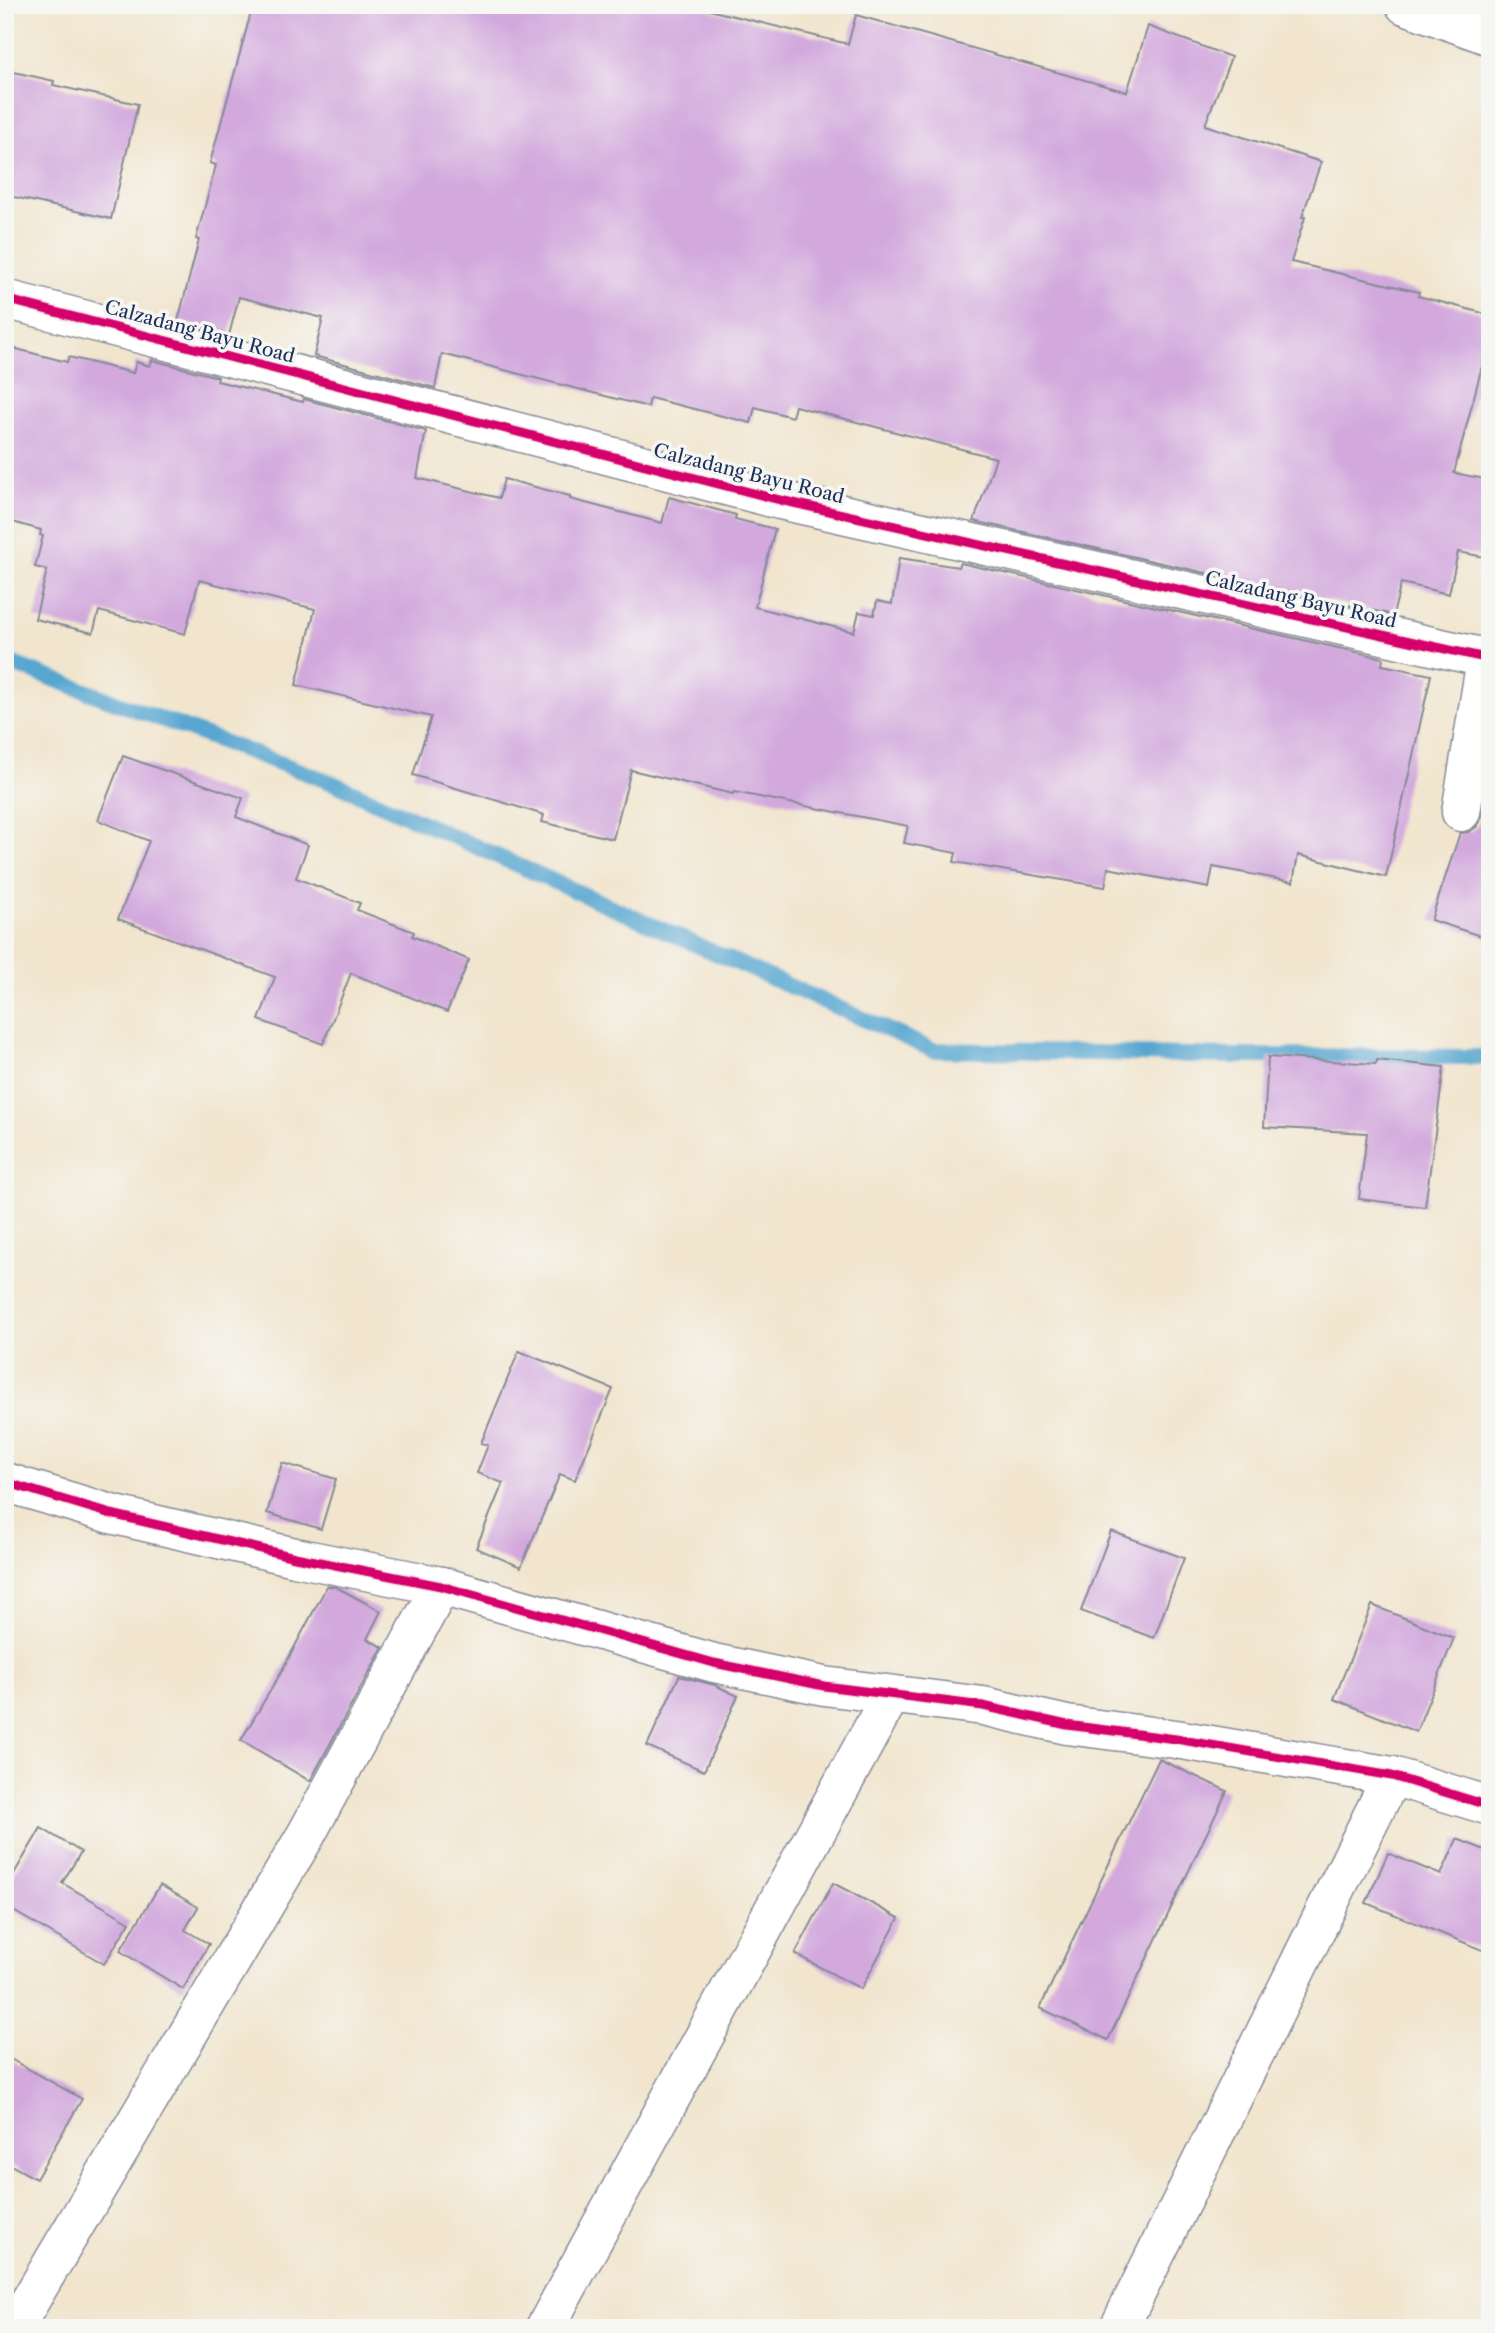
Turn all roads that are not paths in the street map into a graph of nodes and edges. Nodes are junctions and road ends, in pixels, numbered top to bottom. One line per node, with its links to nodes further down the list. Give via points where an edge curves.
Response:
1 (1405, 5): 2 (street)
2 (1490, 36)
3 (5, 299): 4 (street, Calzadang Bayu Road, via 780,500)
4 (1488, 659): 5 (street)
5 (1461, 812)
6 (5, 1482): 7 (street, via 111,1514)
7 (441, 1586): 8 (street, via 714,1663); 11 (street, via 306,1835)
8 (891, 1695): 9 (street, via 983,1706 1067,1725); 12 (street)
9 (1392, 1776): 10 (street); 13 (street)
10 (1490, 1806)
11 (13, 2328)
12 (545, 2328)
13 (1119, 2328)

